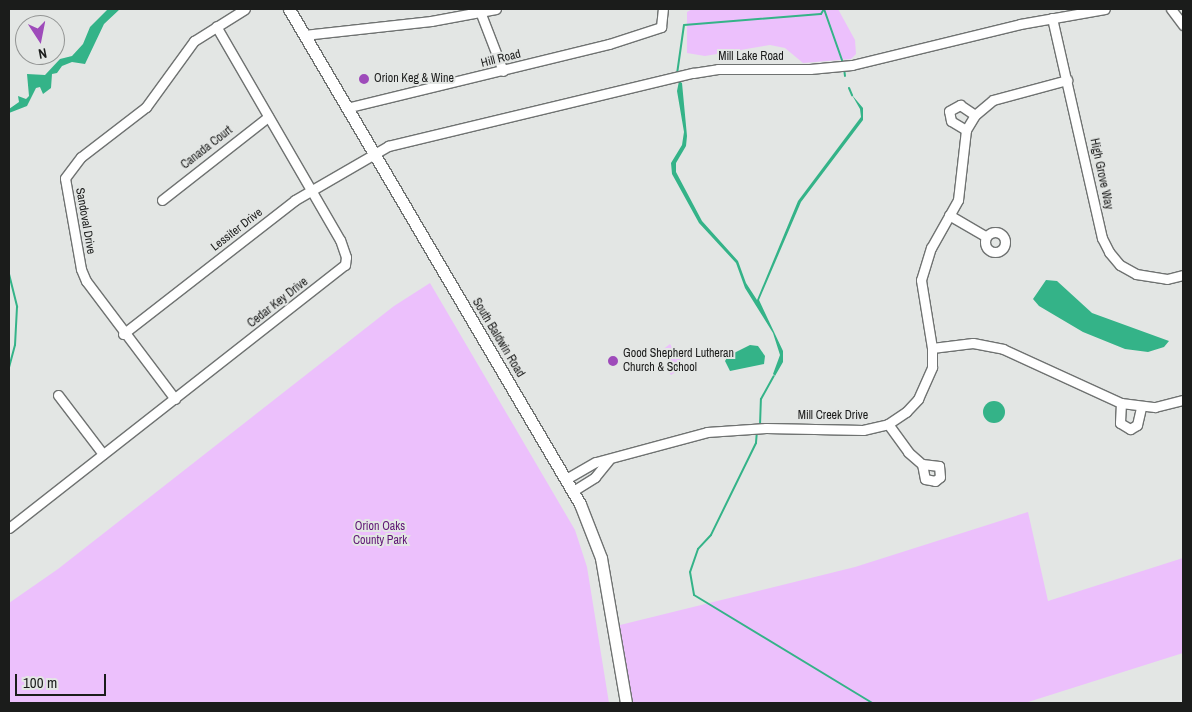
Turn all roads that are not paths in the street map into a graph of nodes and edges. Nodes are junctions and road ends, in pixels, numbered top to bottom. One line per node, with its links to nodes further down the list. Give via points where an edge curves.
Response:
1 (245, 9): 10 (street, Sandoval Drive)
2 (289, 9): 11 (main road, South Baldwin Road)
3 (496, 9): 7 (street)
4 (663, 9): 12 (street, Hill Road, via 661,27)
5 (1105, 9): 8 (street, Mill Lake Road)
6 (1171, 9): 9 (street)
7 (481, 14): 11 (street); 12 (street)
8 (1052, 18): 13 (street, High Grove Way); 18 (street, Mill Lake Road, via 852,65 810,69 718,68 413,139)
9 (1183, 25)
10 (216, 26): 16 (street, Cedar Key Drive); 24 (street, Sandoval Drive, via 182,54 146,107 81,157 65,178 81,269 94,295)
11 (304, 36): 14 (main road, South Baldwin Road)
12 (504, 71): 14 (street, Hill Road)
13 (1067, 80): 15 (street, Mill Creek Drive, via 1008,94 993,100); 23 (street, High Grove Way, via 1102,238 1109,252 1120,265 1136,274 1160,279)
14 (346, 108): 18 (main road, South Baldwin Road)
15 (975, 114): 17 (street, Mill Creek Drive); 17 (street, via 960,105 949,111 951,121)
16 (268, 117): 19 (street, Cedar Key Drive); 20 (street, Canada Court)
17 (966, 130): 21 (street, Mill Creek Drive, via 958,197)
18 (372, 154): 19 (street, Lessiter Drive); 35 (main road, South Baldwin Road)
19 (311, 190): 24 (street, Lessiter Drive); 27 (street, Cedar Key Drive, via 345,249 345,265)
20 (162, 200)
21 (949, 215): 22 (street); 25 (street, Mill Creek Drive, via 930,248 921,280)
22 (985, 236)
23 (1183, 276)
24 (123, 334): 27 (street, Sandoval Drive)
25 (932, 348): 29 (street, via 973,343 1003,349); 31 (street, Mill Creek Drive, via 932,368 918,399)
26 (58, 394): 32 (street)
27 (175, 399): 32 (street, Cedar Key Drive)
28 (1183, 400): 30 (street)
29 (1122, 403): 30 (street); 30 (street, via 1120,423 1130,429 1137,425)
30 (1140, 407)
31 (888, 424): 33 (street, Mill Creek Drive, via 863,430 725,429); 34 (street, via 908,452)
32 (104, 454): 37 (street, Cedar Key Drive)
33 (609, 460): 35 (street, Mill Creek Drive, via 596,462); 36 (street, via 595,477)
34 (922, 464)
35 (566, 479): 36 (main road, South Baldwin Road)
36 (573, 491): 38 (main road, South Baldwin Road, via 601,558)
37 (9, 528)
38 (626, 703)

